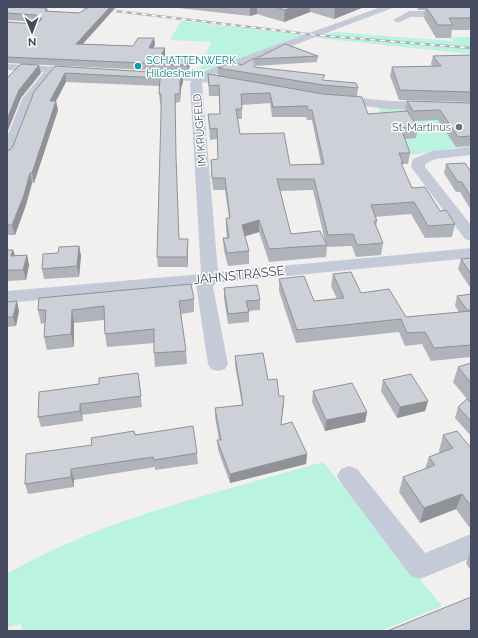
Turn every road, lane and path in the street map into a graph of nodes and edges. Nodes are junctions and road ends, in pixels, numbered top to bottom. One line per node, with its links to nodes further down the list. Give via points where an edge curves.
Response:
1 (363, 7): 3 (street)
2 (390, 7): 3 (street, IM KRUGFELD)
3 (380, 12): 10 (street, IM KRUGFELD)
4 (471, 14): 5 (street, via 409,14)
5 (398, 20)
6 (7, 67): 7 (street)
7 (53, 69): 8 (street); 15 (street, via 28,99)
8 (92, 72)
9 (146, 75): 10 (street)
10 (200, 78): 11 (street); 18 (street, IM KRUGFELD, via 196,84)
11 (246, 86)
12 (330, 99): 13 (street, via 390,105)
13 (471, 107)
14 (471, 151): 16 (street, via 432,155 418,162 418,167)
15 (7, 156)
16 (471, 236)
17 (471, 252): 18 (street, JAHNSTRASSE)
18 (210, 279): 19 (street, JAHNSTRASSE); 20 (street, IM KRUGFELD, via 204,286)
19 (7, 297)
20 (218, 364)
21 (349, 476): 22 (street, via 420,567)
22 (471, 546)

